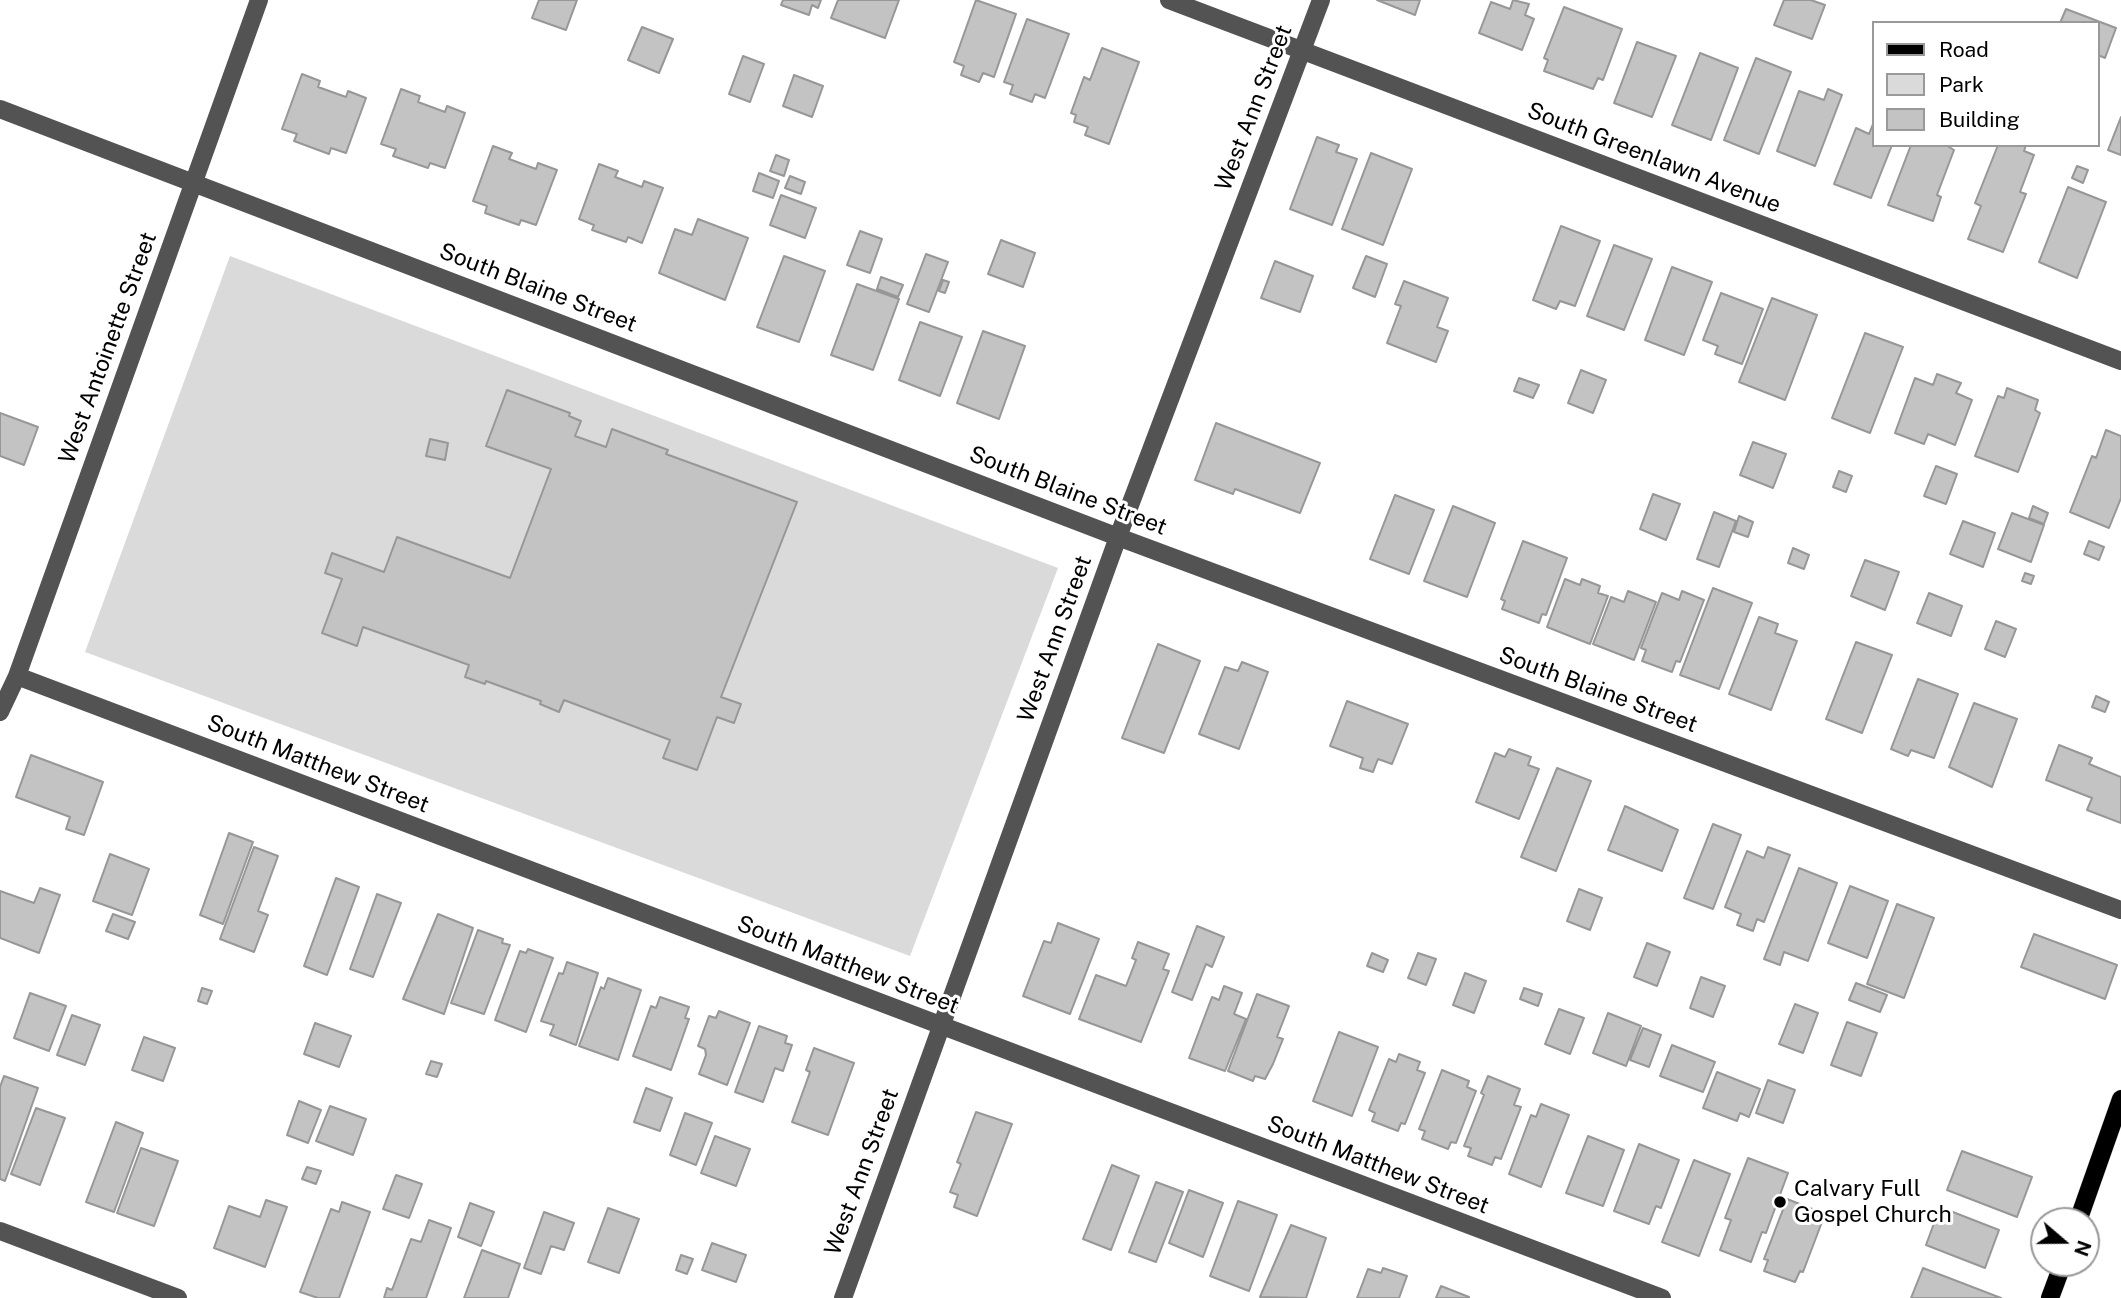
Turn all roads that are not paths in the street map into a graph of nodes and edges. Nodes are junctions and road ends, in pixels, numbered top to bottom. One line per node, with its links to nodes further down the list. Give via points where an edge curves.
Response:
1 (259, 0): 6 (street, West Antoinette Street)
2 (1169, 0): 4 (street, South Greenlawn Avenue)
3 (1321, 0): 4 (street, West Ann Street)
4 (1302, 52): 7 (street, South Greenlawn Avenue); 8 (street, West Ann Street)
5 (0, 110): 6 (street, South Blaine Street)
6 (194, 182): 8 (street, South Blaine Street); 9 (street, West Antoinette Street)
7 (2121, 360)
8 (1118, 537): 11 (street, South Blaine Street); 12 (street, West Ann Street)
9 (17, 676): 10 (street, West Antoinette Street); 12 (street, South Matthew Street)
10 (0, 712)
11 (2121, 910)
12 (941, 1027): 18 (street, West Ann Street); 19 (street, South Matthew Street)
13 (2121, 1099): 14 (main road)
14 (2083, 1207)
15 (0, 1230): 17 (street)
16 (2058, 1277): 20 (main road)
17 (178, 1298)
18 (843, 1298)
19 (1662, 1298)
20 (2050, 1298)

